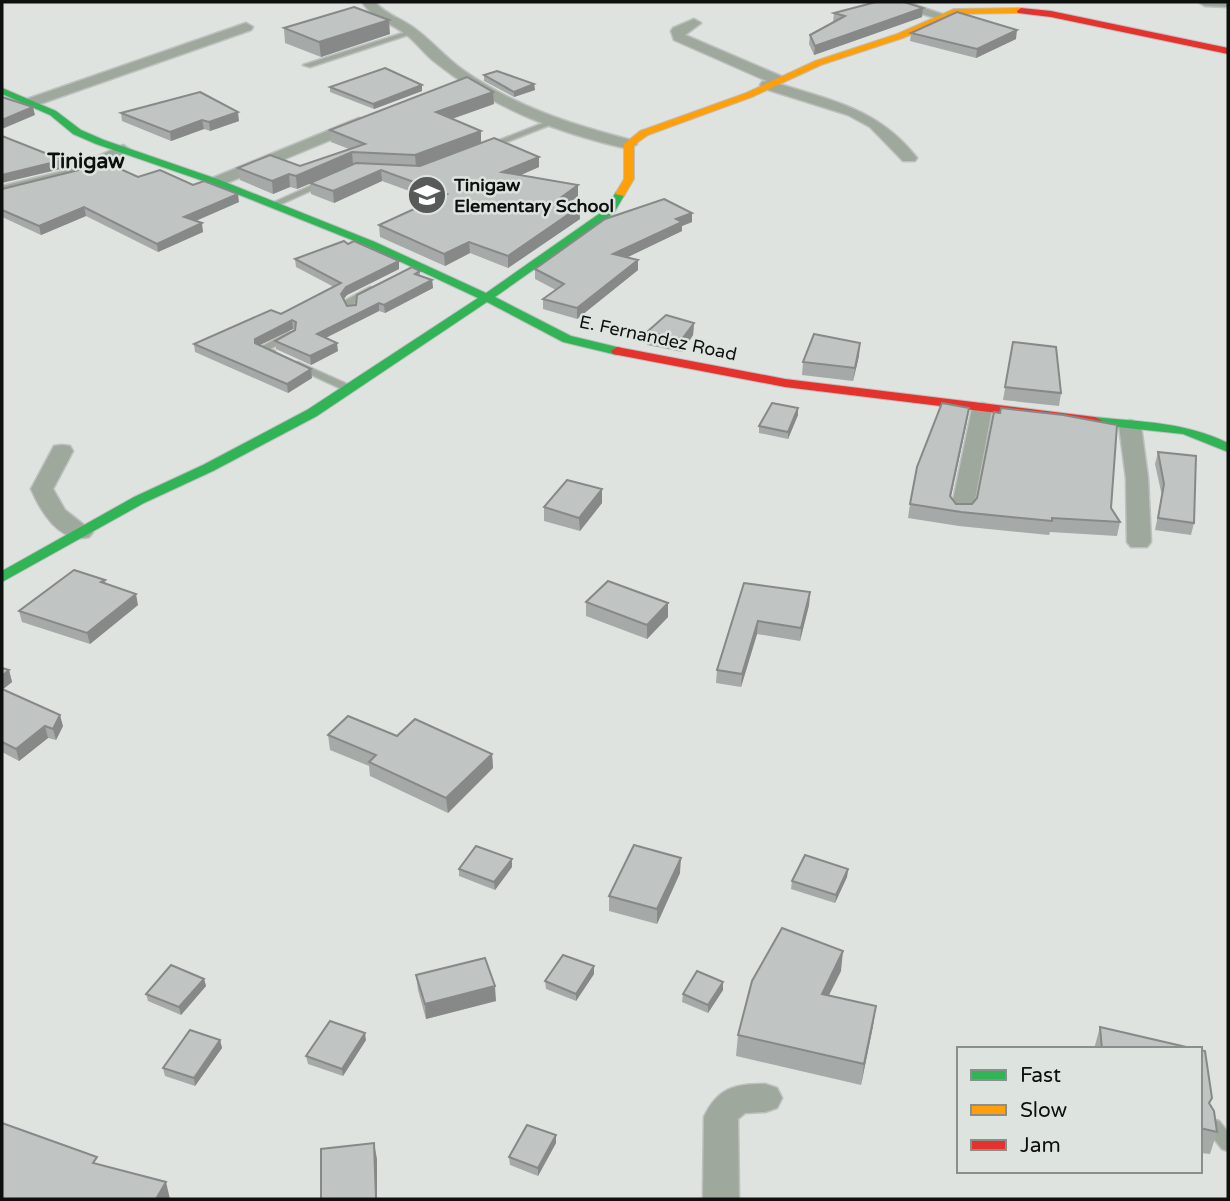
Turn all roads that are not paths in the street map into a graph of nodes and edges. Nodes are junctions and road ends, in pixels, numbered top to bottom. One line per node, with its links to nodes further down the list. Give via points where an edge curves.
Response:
1 (368, 2): 8 (street, via 382,18)
2 (893, 2): 5 (street)
3 (1205, 2): 4 (street)
4 (1228, 3)
5 (941, 16): 9 (street, via 982,9 1051,14); 12 (street)
6 (694, 23): 12 (street, via 678,31 678,37)
7 (246, 27): 15 (street)
8 (412, 32): 10 (lane); 11 (street, via 438,58)
9 (1228, 51)
10 (307, 65)
11 (471, 80): 13 (street); 17 (street, via 528,114)
12 (772, 83): 18 (street, via 644,132); 21 (street, via 875,124)
13 (447, 89)
14 (2, 91): 15 (street, E. Fernandez Road)
15 (32, 102): 20 (street, E. Fernandez Road, via 77,132)
16 (374, 117): 23 (street)
17 (551, 122): 18 (street); 19 (lane)
18 (629, 144): 27 (street, via 629,179 610,211)
19 (478, 149)
20 (123, 150): 23 (street, E. Fernandez Road); 24 (street, via 70,174)
21 (909, 158)
22 (333, 179): 25 (lane)
23 (216, 182): 25 (street, E. Fernandez Road)
24 (2, 191)
25 (274, 204): 27 (street, E. Fernandez Road)
26 (384, 282): 28 (lane, via 352,299)
27 (488, 298): 30 (street); 31 (street, E. Fernandez Road, via 567,339 609,350 785,383)
28 (352, 309)
29 (292, 334): 30 (lane, via 261,349)
30 (350, 389): 36 (street, via 266,439)
31 (982, 409): 32 (street, E. Fernandez Road); 35 (street)
32 (1130, 426): 33 (street, E. Fernandez Road, via 1191,432); 37 (street)
33 (1228, 447)
34 (62, 451): 36 (street, via 42,489 48,506)
35 (962, 510)
36 (81, 532): 38 (street)
37 (1139, 542)
38 (2, 577)
39 (765, 1098): 42 (street, via 737,1099 725,1106 721,1117)
40 (1213, 1126): 41 (lane)
41 (1228, 1144)
42 (721, 1199)

